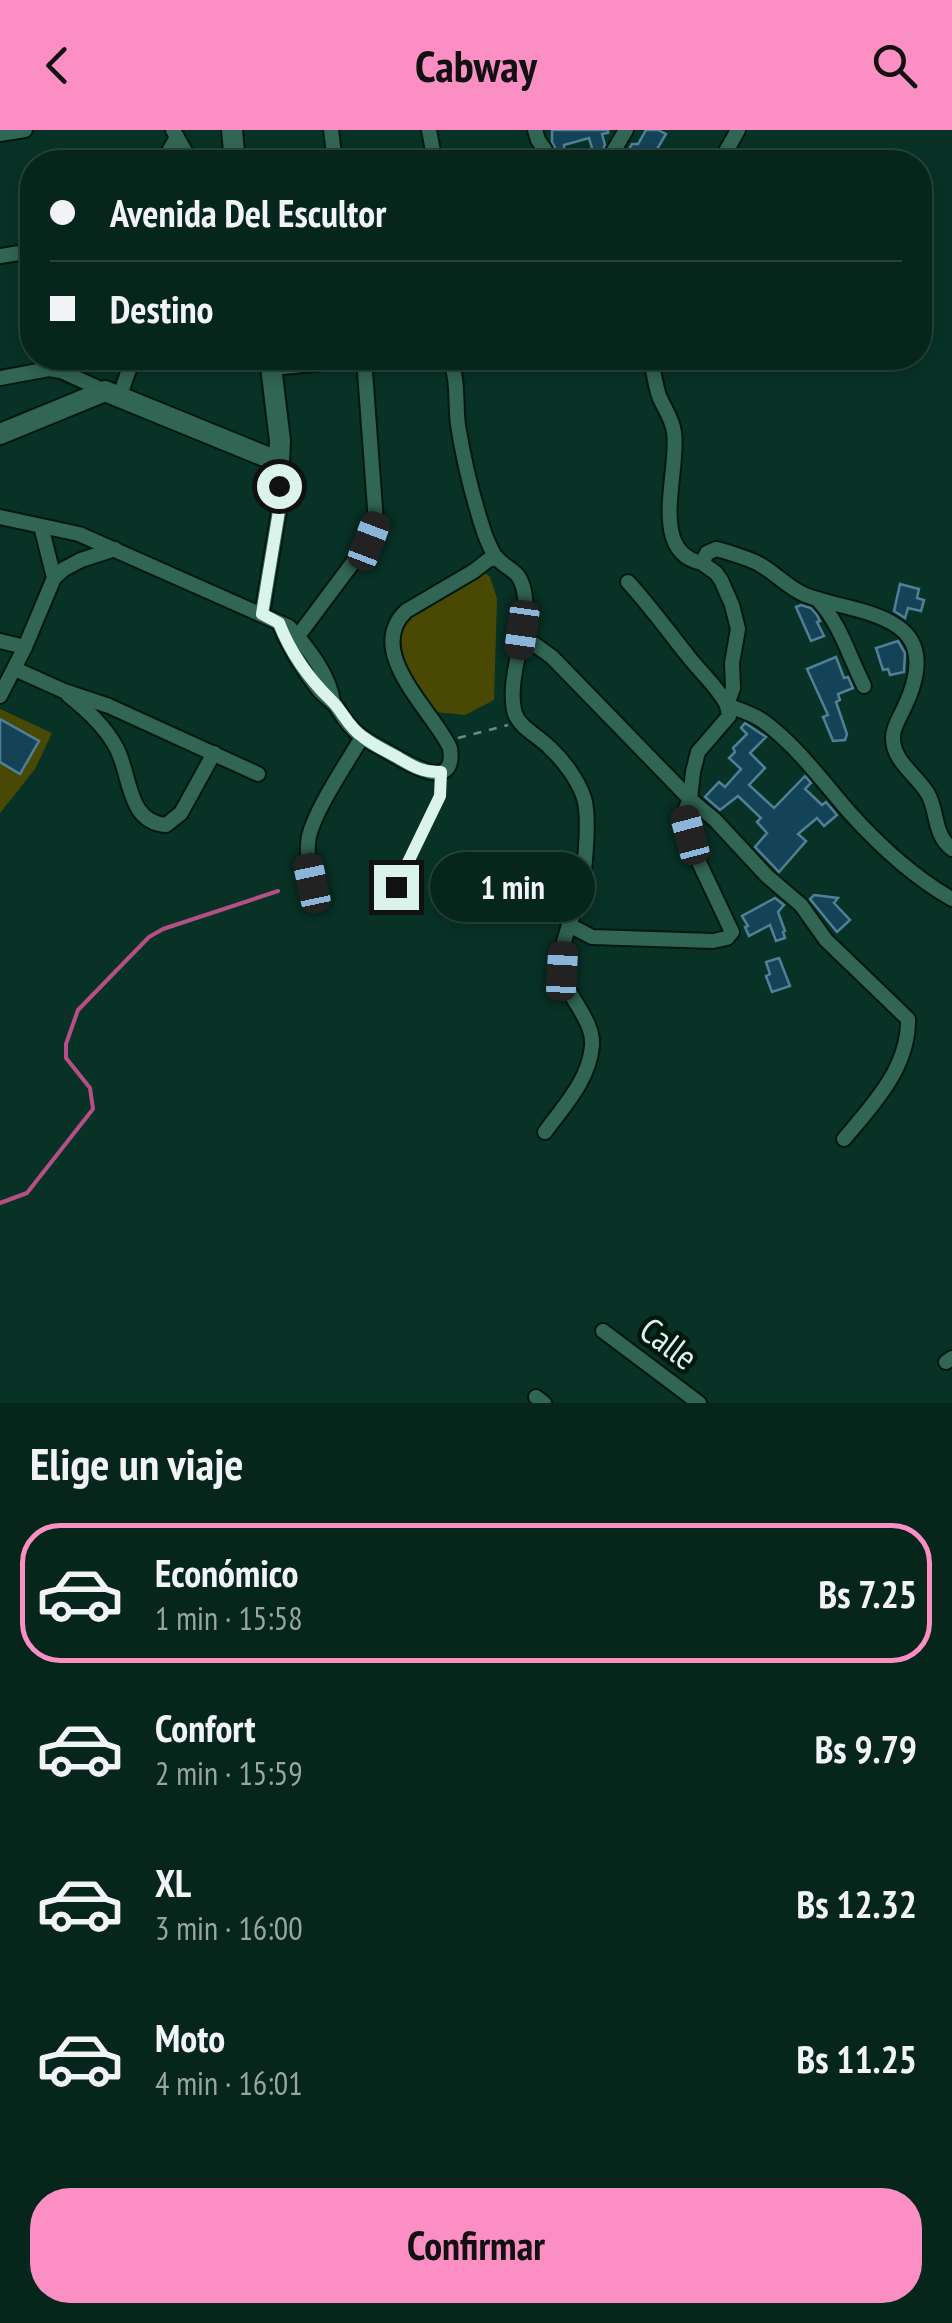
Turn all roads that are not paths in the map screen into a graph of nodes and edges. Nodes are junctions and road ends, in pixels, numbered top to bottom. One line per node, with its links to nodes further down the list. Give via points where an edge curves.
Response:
1 (25, 130): 3 (street)
2 (535, 130): 4 (street)
3 (0, 134)
4 (546, 150)
5 (44, 370): 12 (street)
6 (55, 370): 13 (street)
7 (126, 370): 13 (street)
8 (272, 370): 15 (street)
9 (365, 370): 26 (street, via 376,522)
10 (454, 370): 19 (street, via 469,488)
11 (654, 370): 20 (street, via 674,431 671,536 682,555)
12 (0, 378)
13 (112, 394): 14 (street); 15 (street)
14 (0, 434)
15 (279, 462): 24 (street, via 279,511)
16 (0, 517): 17 (street)
17 (41, 526): 18 (street); 21 (street)
18 (115, 550): 21 (street, via 81,560); 24 (street)
19 (497, 558): 38 (street, via 397,619 396,663 447,741 451,757); 45 (street, via 517,573 524,593 514,712 566,764 584,798 580,892)
20 (702, 562): 23 (street, via 711,550 722,550); 35 (street, via 721,580 738,629)
21 (54, 578): 29 (street)
22 (628, 582): 35 (street)
23 (816, 597): 31 (street); 41 (street, via 882,618 916,648 917,674 892,739)
24 (262, 614): 25 (street)
25 (279, 623): 26 (street); 34 (street, via 303,669)
26 (298, 636): 34 (street)
27 (0, 640): 29 (street)
28 (534, 644): 40 (street)
29 (25, 647): 30 (street)
30 (15, 669): 32 (street); 33 (street)
31 (864, 686)
32 (64, 691): 37 (street); 37 (street, via 110,737 139,811 155,824 166,825 181,813)
33 (0, 696)
34 (333, 702): 36 (street)
35 (728, 705): 40 (street, via 729,716 698,752); 44 (street, via 774,730 870,835)
36 (362, 737): 38 (street, via 422,771); 42 (street, via 309,836)
37 (214, 754): 39 (street)
38 (441, 772): 43 (lane, via 440,796)
39 (258, 774)
40 (690, 799): 45 (street, via 684,813 690,835 732,932 728,938 592,937); 47 (street, via 908,1019 908,1038 887,1085)
41 (952, 848)
42 (312, 883)
43 (396, 887)
44 (952, 899)
45 (568, 925): 46 (street, via 562,971 592,1042 587,1071)
46 (544, 1132)
47 (844, 1139)
48 (602, 1331): 49 (street, Calle)
49 (698, 1403)

